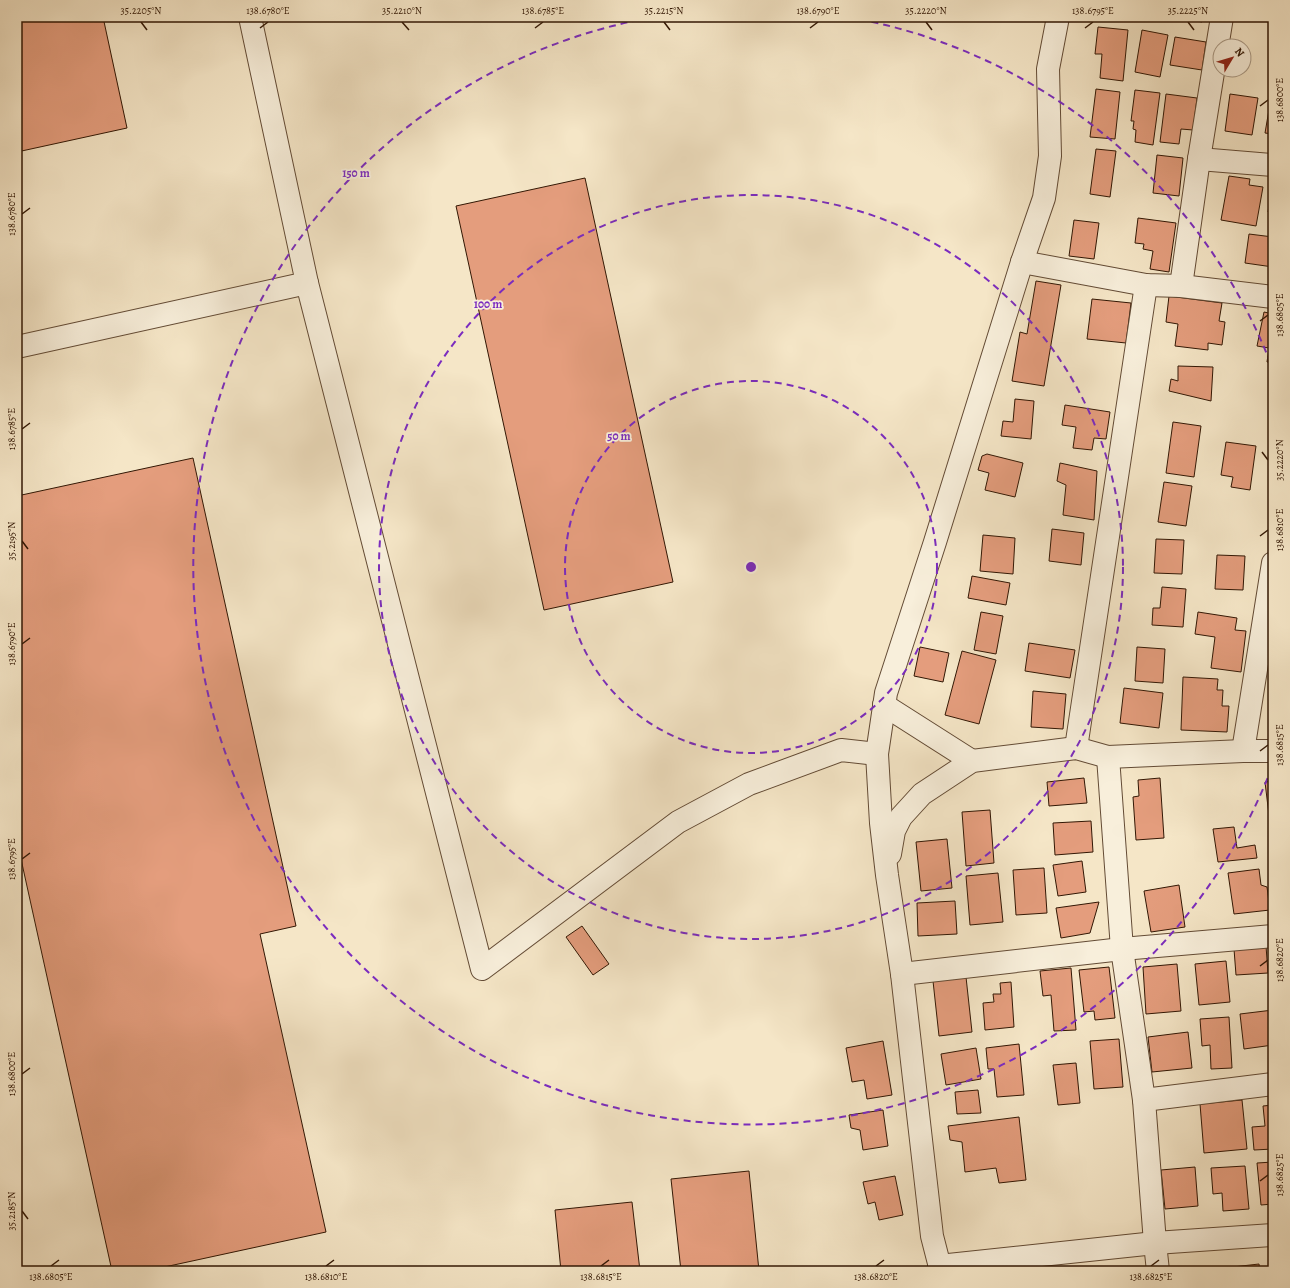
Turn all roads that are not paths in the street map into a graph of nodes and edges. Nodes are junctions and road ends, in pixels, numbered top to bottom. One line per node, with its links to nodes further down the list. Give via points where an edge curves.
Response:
1 (250, 17): 7 (street)
2 (1058, 17): 6 (street, via 1048,69 1050,156 1044,198)
3 (1222, 17): 4 (street)
4 (1199, 159): 5 (street); 9 (street)
5 (1273, 165)
6 (1022, 262): 8 (street); 13 (street)
7 (307, 283): 11 (street); 17 (street, via 482,969 678,822 749,784 841,750)
8 (1146, 285): 9 (street); 14 (street)
9 (1181, 286): 10 (street)
10 (1273, 297)
11 (17, 347)
12 (1273, 563): 15 (street)
13 (884, 705): 17 (street); 19 (street)
14 (1076, 748): 18 (street); 19 (street)
15 (1243, 751): 16 (street); 18 (street)
16 (1273, 751)
17 (877, 754): 20 (street)
18 (1108, 757): 22 (street)
19 (972, 761): 20 (street, via 922,794 901,817 894,831)
20 (887, 875): 23 (street)
21 (1273, 936): 22 (street)
22 (1122, 949): 23 (street); 25 (street)
23 (902, 974): 28 (street, via 932,1236)
24 (1273, 1084): 25 (street)
25 (1144, 1100): 27 (street)
26 (1273, 1235): 27 (street)
27 (1154, 1243): 28 (street); 29 (street)
28 (940, 1269)
29 (1158, 1271)

